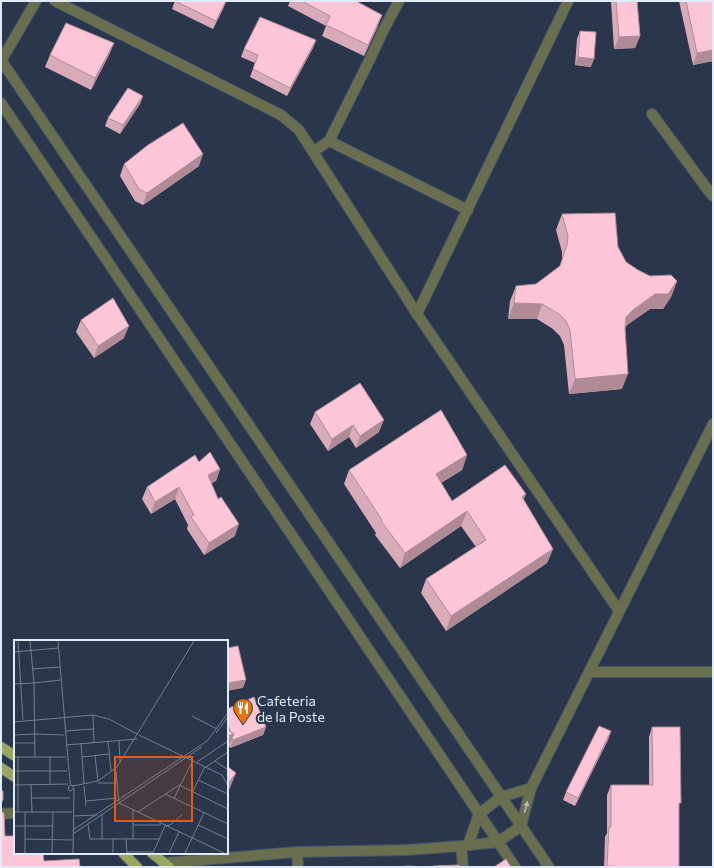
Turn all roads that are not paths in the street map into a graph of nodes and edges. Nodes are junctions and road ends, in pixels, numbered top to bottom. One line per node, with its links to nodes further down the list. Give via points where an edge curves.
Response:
1 (36, 1): 5 (street)
2 (55, 1): 9 (street, via 281,115 299,130)
3 (399, 1): 8 (street)
4 (568, 1): 11 (street)
5 (1, 60): 22 (street)
6 (1, 103): 25 (street)
7 (652, 114): 10 (street)
8 (329, 142): 9 (street); 11 (street)
9 (312, 152): 12 (street)
10 (713, 196)
11 (468, 210): 12 (street)
12 (417, 314): 14 (street)
13 (713, 424): 14 (street)
14 (619, 612): 15 (street)
15 (589, 672): 16 (street); 21 (street)
16 (713, 672)
17 (1, 747): 18 (main road)
18 (14, 755)
19 (1, 768): 20 (main road)
20 (14, 776)
21 (531, 788): 22 (street); 26 (street, one-way to 21)
22 (501, 797): 25 (street); 26 (street)
23 (1, 814): 24 (street)
24 (14, 814)
25 (479, 814): 27 (street); 28 (street)
26 (521, 826): 27 (street); 37 (street)
27 (498, 842): 28 (street); 36 (street)
28 (465, 846): 29 (street); 35 (street)
29 (297, 852): 32 (street); 34 (street)
30 (124, 854): 33 (main road)
31 (153, 854): 32 (main road)
32 (167, 865)
33 (138, 867)
34 (298, 867)
35 (463, 867)
36 (515, 867)
37 (548, 867)

